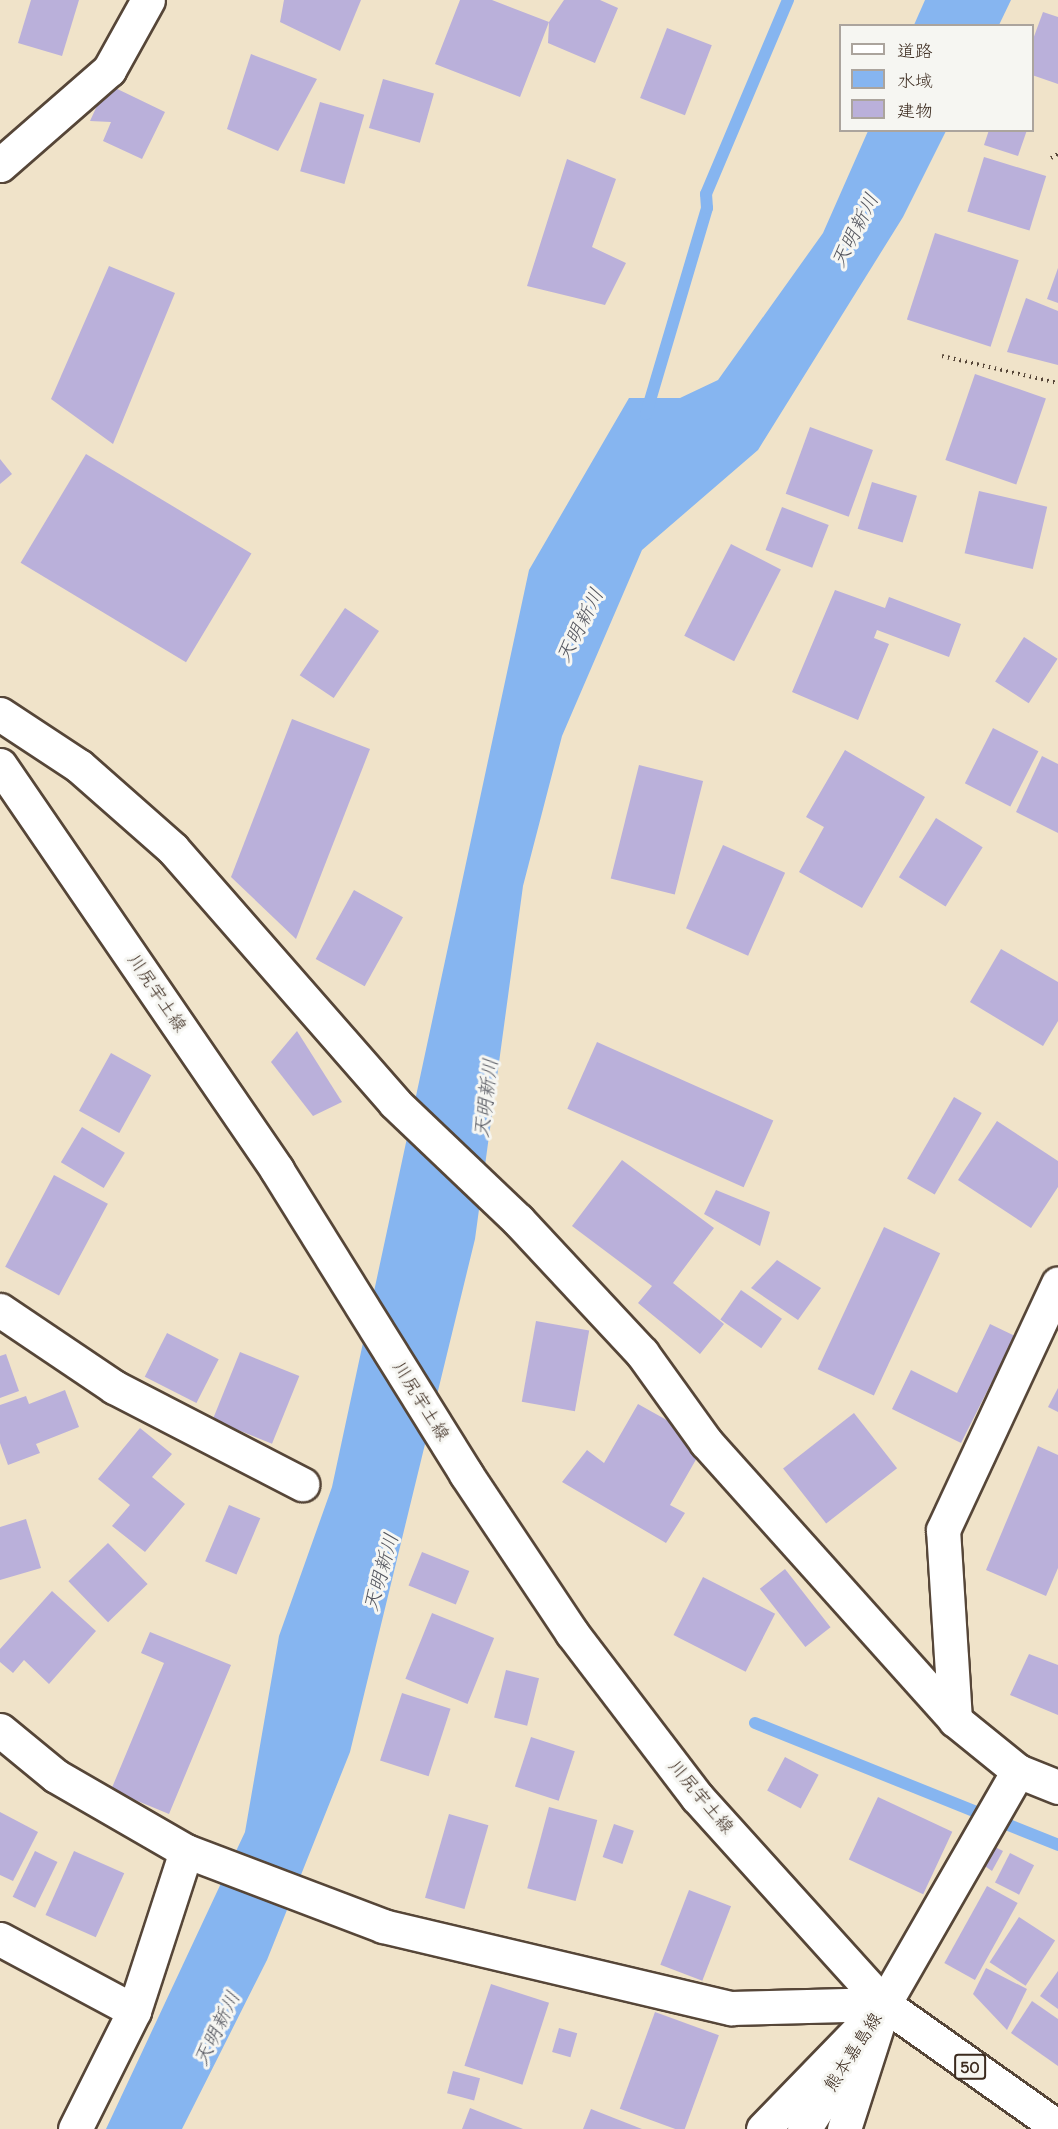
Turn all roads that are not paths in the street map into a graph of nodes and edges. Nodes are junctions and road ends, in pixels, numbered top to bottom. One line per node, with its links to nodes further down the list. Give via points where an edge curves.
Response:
1 (148, 0): 2 (street, via 109,70)
2 (0, 165)
3 (0, 714): 8 (street, via 80,766 173,849 395,1103 518,1220 642,1353 706,1442)
4 (0, 765): 14 (street, 川尻宇土線, via 277,1170 466,1474 572,1633 697,1797)
5 (1058, 1283): 8 (street, via 943,1530)
6 (0, 1310): 7 (street, via 114,1387)
7 (302, 1484)
8 (955, 1720): 10 (street)
9 (0, 1730): 12 (street, via 56,1776)
10 (1018, 1771): 11 (street); 14 (street)
11 (1058, 1787)
12 (186, 1851): 14 (street, via 383,1926 731,2008); 15 (street)
13 (0, 1939): 15 (street)
14 (884, 2004): 16 (street, 熊本嘉島線 / 50); 18 (street); 19 (street, 熊本嘉島線); 20 (street)
15 (134, 2011): 17 (street)
16 (1038, 2123)
17 (75, 2129)
18 (763, 2129)
19 (804, 2129)
20 (844, 2129)

